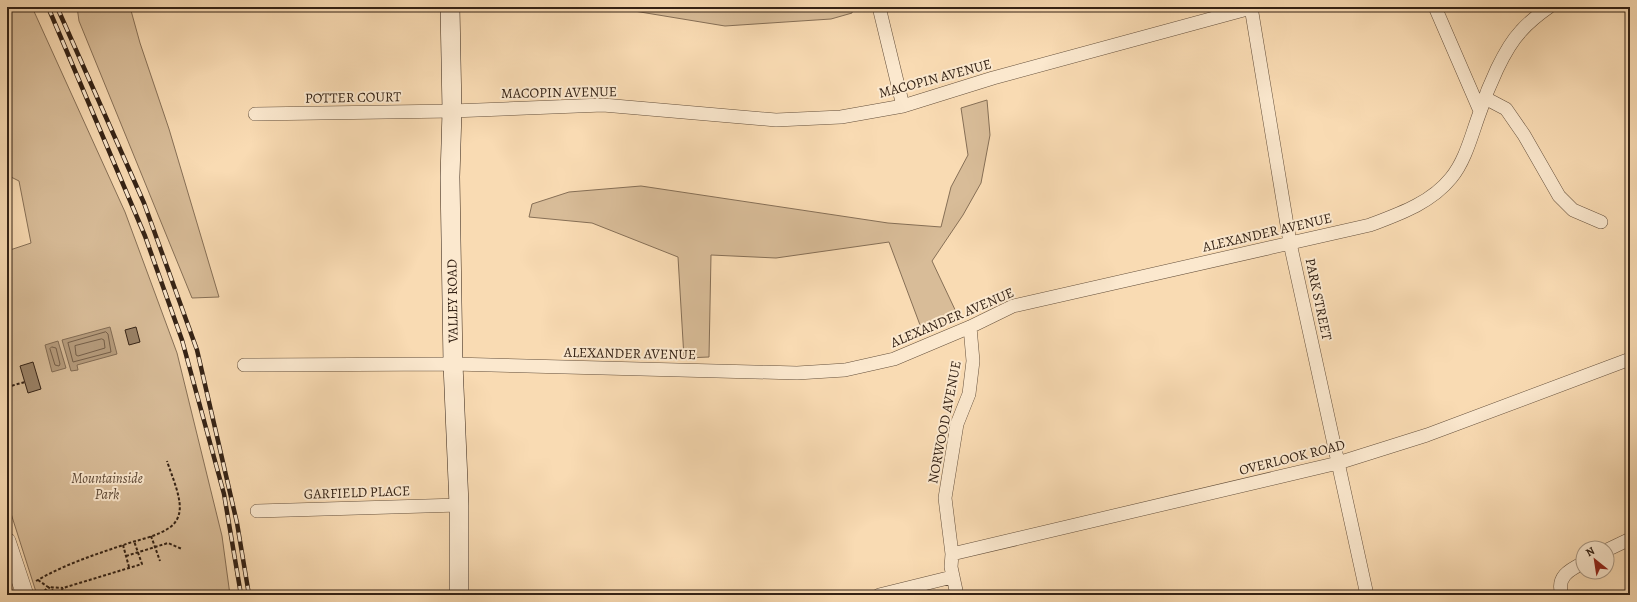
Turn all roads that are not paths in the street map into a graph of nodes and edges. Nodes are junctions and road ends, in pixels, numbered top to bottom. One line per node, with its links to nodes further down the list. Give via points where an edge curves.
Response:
1 (450, 7): 8 (main road, VALLEY ROAD)
2 (879, 7): 7 (street)
3 (1436, 7): 9 (street)
4 (1549, 7): 6 (street, ALEXANDER AVENUE, via 1521,31 1504,56)
5 (1251, 8): 7 (street, MACOPIN AVENUE, via 993,78); 12 (street, PARK STREET)
6 (1485, 98): 9 (street, ALEXANDER AVENUE); 11 (street, via 1506,109 1559,196 1573,210)
7 (903, 106): 8 (street, MACOPIN AVENUE, via 841,117 776,120 603,105)
8 (452, 111): 10 (street, POTTER COURT); 15 (main road, VALLEY ROAD, via 450,177)
9 (1480, 111): 12 (street, ALEXANDER AVENUE, via 1461,163 1451,178 1431,197 1400,214 1370,225)
10 (256, 114)
11 (1601, 222)
12 (1290, 243): 13 (street, ALEXANDER AVENUE, via 1013,306); 17 (street, PARK STREET)
13 (970, 327): 15 (street, ALEXANDER AVENUE, via 894,359 845,370 797,373); 23 (street, NORWOOD AVENUE, via 974,361 969,394 957,424 945,498)
14 (1630, 359): 17 (street, OVERLOOK ROAD, via 1427,435)
15 (453, 364): 16 (street, ALEXANDER AVENUE); 18 (main road, VALLEY ROAD)
16 (244, 366)
17 (1338, 463): 23 (street, OVERLOOK ROAD); 30 (street, PARK STREET)
18 (459, 505): 19 (street, GARFIELD PLACE); 27 (main road, VALLEY ROAD)
19 (257, 511)
20 (1630, 539): 22 (street)
21 (7, 541): 26 (street)
22 (1615, 546)
23 (952, 554): 25 (street, NORWOOD AVENUE)
24 (1575, 568): 31 (street, via 1564,574 1560,588)
25 (952, 577): 28 (street); 29 (street, NORWOOD AVENUE)
26 (28, 589)
27 (459, 595)
28 (879, 595)
29 (957, 595)
30 (1367, 595)
31 (1562, 595)

